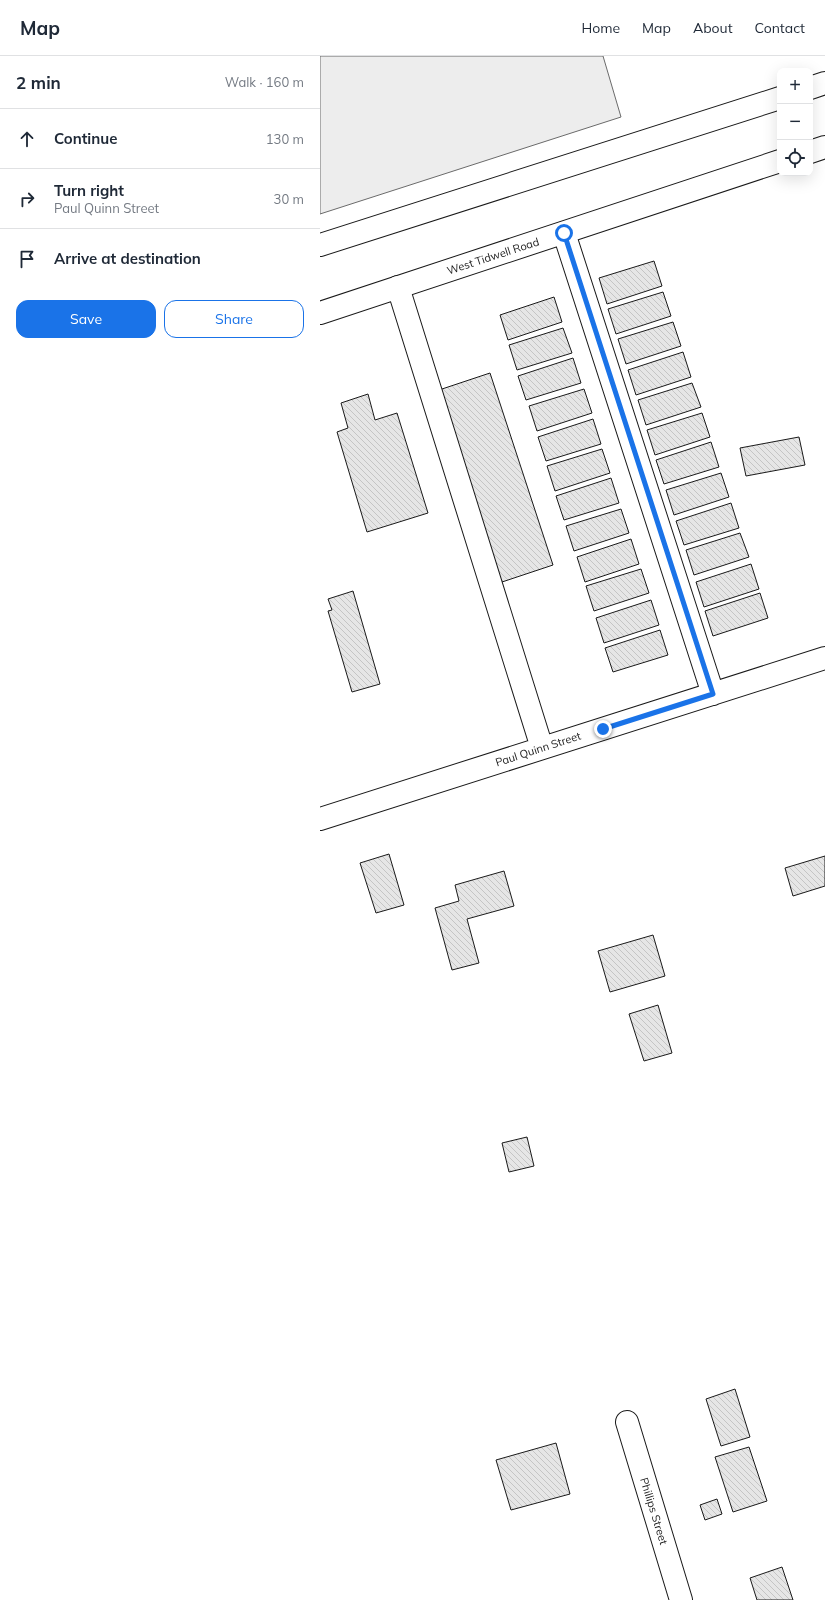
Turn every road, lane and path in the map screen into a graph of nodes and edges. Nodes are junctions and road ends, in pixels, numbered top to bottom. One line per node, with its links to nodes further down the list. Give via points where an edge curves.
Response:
1 (825, 83): 2 (main road)
2 (813, 87)
3 (777, 99): 8 (main road)
4 (825, 147): 5 (main road)
5 (813, 151)
6 (777, 162): 7 (main road, West Tidwell Road)
7 (564, 233): 9 (main road, West Tidwell Road); 12 (main road)
8 (320, 245)
9 (398, 287): 10 (main road, West Tidwell Road); 13 (main road)
10 (320, 313)
11 (825, 658): 12 (main road, Paul Quinn Street)
12 (713, 694): 13 (main road, Paul Quinn Street)
13 (542, 748): 14 (main road, Paul Quinn Street)
14 (320, 819)
15 (627, 1422): 16 (main road, Phillips Street)
16 (681, 1600)

